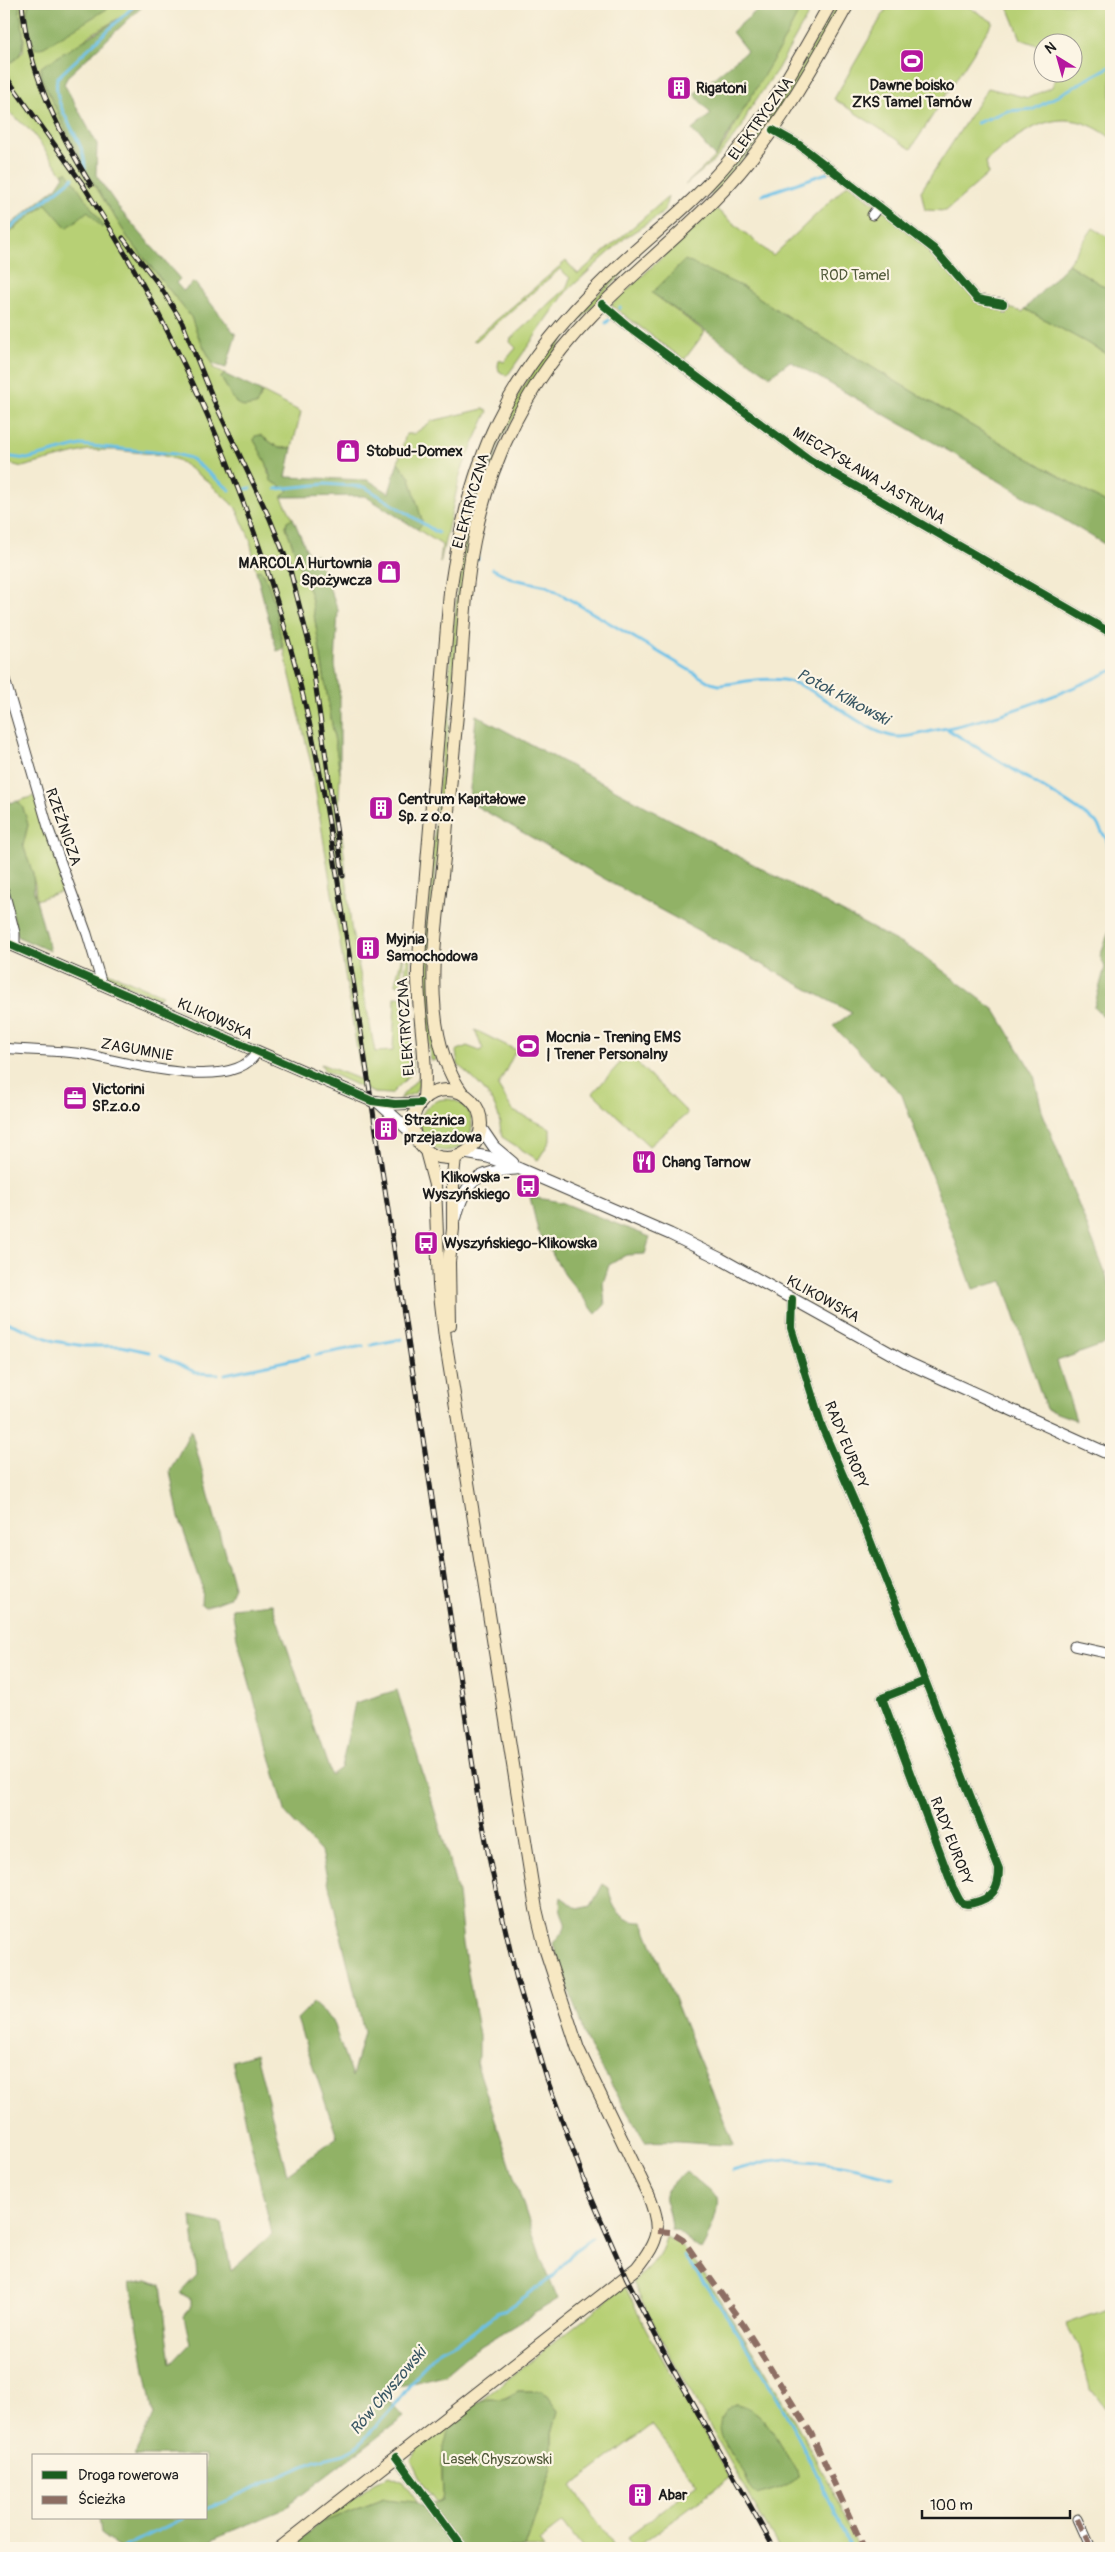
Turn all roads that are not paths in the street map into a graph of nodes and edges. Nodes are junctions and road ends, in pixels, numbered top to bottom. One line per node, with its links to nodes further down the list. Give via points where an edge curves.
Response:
1 (830, 4): 17 (main road, ELEKTRYCZNA, via 779,93 709,184 605,279 563,322 534,359 502,411 479,462 462,524 450,592 418,969 426,1082)
2 (848, 4): 3 (main road, ELEKTRYCZNA, via 806,81)
3 (773, 130): 4 (street, via 798,144); 6 (main road, ELEKTRYCZNA, via 713,202)
4 (879, 206): 5 (street); 7 (street, via 934,249 977,299)
5 (872, 216)
6 (602, 304): 8 (street, MIECZYSŁAWA JASTRUNA, via 810,460); 16 (main road, ELEKTRYCZNA, via 555,358 521,411 491,477 474,542 436,923 434,974 444,1061)
7 (1003, 304)
8 (1111, 634)
9 (4, 676): 13 (street, RZEŹNICZA, via 48,827)
10 (4, 891): 12 (street, via 16,933)
11 (4, 942): 12 (street, KLIKOWSKA)
12 (15, 947): 13 (street, KLIKOWSKA)
13 (102, 984): 15 (street, KLIKOWSKA)
14 (4, 1048): 15 (street, ZAGUMNIE, via 82,1054 209,1074 238,1069 252,1061)
15 (257, 1052): 18 (street, KLIKOWSKA)
16 (463, 1094): 17 (main road, via 443,1090); 19 (main road, via 477,1108)
17 (422, 1100): 18 (street, KLIKOWSKA); 20 (main road, via 414,1115)
18 (379, 1103): 20 (street, KLIKOWSKA)
19 (481, 1128): 22 (main road, via 474,1145); 23 (street, KLIKOWSKA, via 494,1147)
20 (414, 1135): 21 (main road)
21 (426, 1151): 22 (main road, via 445,1158); 26 (main road, via 435,1185 439,1286)
22 (460, 1155): 23 (street, KLIKOWSKA, via 488,1157); 24 (main road, via 453,1176)
23 (520, 1169): 24 (street, via 494,1170 474,1180 462,1195); 25 (street, KLIKOWSKA, via 697,1247)
24 (453, 1230): 26 (main road, via 449,1262)
25 (792, 1299): 27 (street, KLIKOWSKA, via 908,1363); 30 (street, RADY EUROPY, via 791,1328 822,1428 859,1512)
26 (449, 1364): 31 (main road, via 527,1858 546,1952 578,2048 648,2194 656,2214 658,2231 652,2248 637,2268)
27 (1111, 1455)
28 (1074, 1646): 29 (street)
29 (1111, 1654)
30 (925, 1681): 30 (street, RADY EUROPY, via 999,1869 999,1884 993,1895 966,1905 953,1888 882,1698)
31 (396, 2457): 33 (main road); 34 (street)
32 (1078, 2518): 35 (street)
33 (280, 2548)
34 (463, 2548)
35 (1091, 2548)

